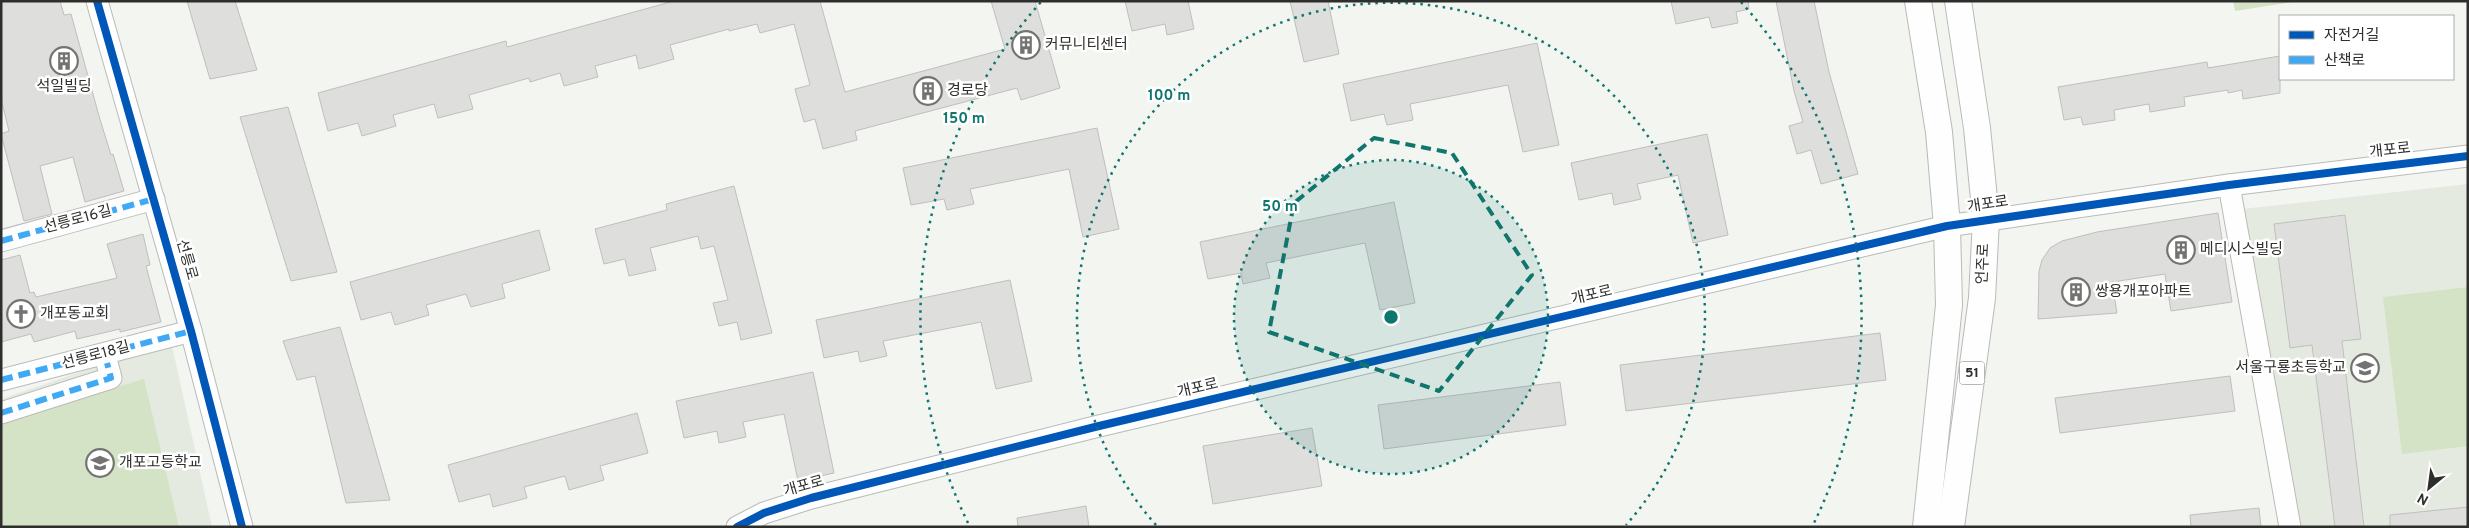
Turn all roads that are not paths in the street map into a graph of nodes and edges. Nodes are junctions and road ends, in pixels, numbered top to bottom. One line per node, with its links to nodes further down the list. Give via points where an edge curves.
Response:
1 (97, 1): 6 (street, 선릉로)
2 (1918, 1): 8 (main road, 51, via 1939,132)
3 (1958, 1): 7 (main road, 언주로 / 51, via 1977,128)
4 (2468, 156): 5 (street, 개포로)
5 (2229, 185): 7 (street, 개포로); 18 (street)
6 (154, 199): 9 (street, 선릉로16길); 10 (street, 선릉로)
7 (1986, 219): 8 (street, 개포로); 17 (main road, 언주로 / 51, via 1982,298)
8 (1947, 226): 15 (street, 개포로, via 1060,436 811,498 764,513); 16 (main road, 51, via 1949,305)
9 (2, 239)
10 (191, 331): 12 (street, 선릉로18길); 14 (street, 선릉로)
11 (107, 363): 13 (street, via 111,378)
12 (1, 380)
13 (1, 414)
14 (242, 527)
15 (737, 527)
16 (1926, 527)
17 (1951, 527)
18 (2290, 527)

